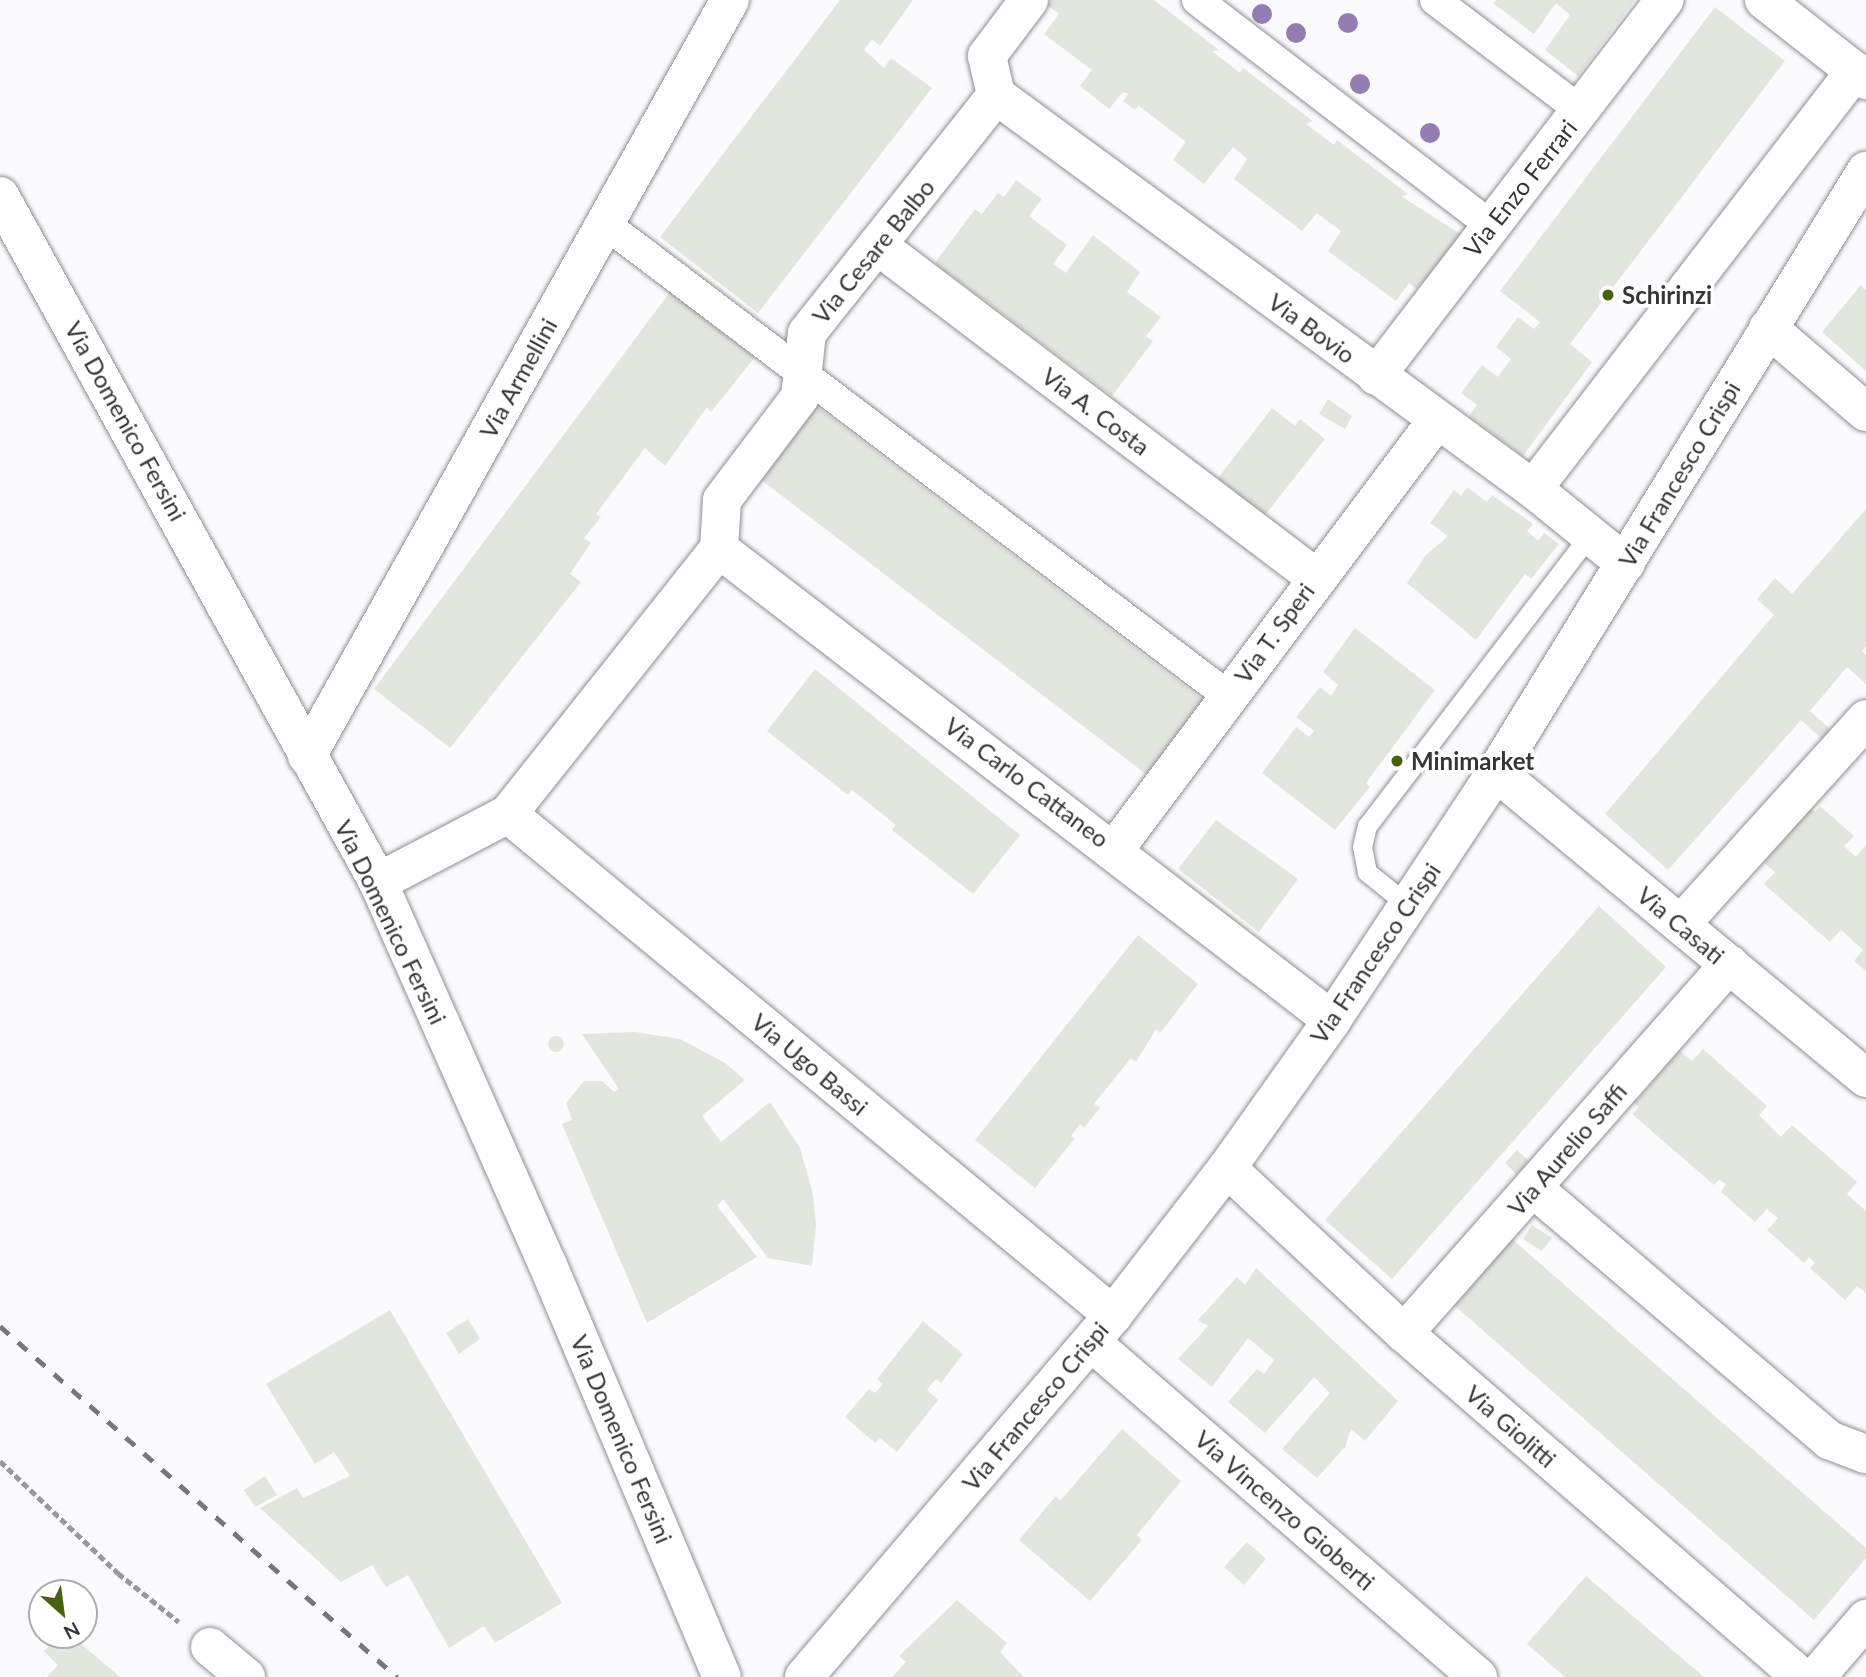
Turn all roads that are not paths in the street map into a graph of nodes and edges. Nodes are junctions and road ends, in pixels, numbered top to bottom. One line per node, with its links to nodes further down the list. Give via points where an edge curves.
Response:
1 (730, 0): 12 (street, Via Armellini)
2 (1029, 0): 8 (street, via 988,56)
3 (1197, 0): 13 (street)
4 (1436, 0): 9 (street)
5 (1665, 0): 9 (street, Via Enzo Ferrari)
6 (1764, 0): 7 (street)
7 (1860, 76): 20 (street)
8 (996, 95): 14 (street, Via Cesare Balbo); 17 (street, Via Bovio)
9 (1580, 110): 13 (street, Via Enzo Ferrari)
10 (1866, 171): 15 (street, Via Francesco Crispi)
11 (0, 195): 27 (street, Via Domenico Fersini)
12 (604, 223): 16 (street); 27 (street, Via Armellini)
13 (1491, 226): 17 (street, Via Enzo Ferrari)
14 (877, 246): 16 (street, Via Cesare Balbo, via 807,332); 24 (street, Via A. Costa)
15 (1768, 328): 18 (street); 23 (street, Via Francesco Crispi)
16 (803, 373): 22 (street, Via Cesare Balbo, via 800,397 722,500); 25 (street)
17 (1376, 376): 19 (street, Via Bovio)
18 (1866, 412)
19 (1437, 420): 20 (street, Via Bovio); 24 (street, Via T. Speri)
20 (1533, 489): 21 (street, Via Bovio)
21 (1590, 534): 23 (street, Via Bovio); 32 (lane, via 1367,826 1362,847 1367,872)
22 (719, 549): 29 (street); 30 (street, Via Carlo Cattaneo)
23 (1626, 564): 28 (street, Via Francesco Crispi)
24 (1315, 577): 25 (street, Via T. Speri)
25 (1228, 696): 30 (street, Via T. Speri)
26 (1866, 719): 33 (street)
27 (307, 756): 31 (street, Via Domenico Fersini)
28 (1496, 772): 32 (street, Via Francesco Crispi); 33 (street, Via Casati)
29 (508, 814): 31 (street); 39 (street, Via Ugo Bassi)
30 (1115, 849): 35 (street, Via Carlo Cattaneo)
31 (378, 882): 45 (street, Via Domenico Fersini, via 547,1263)
32 (1408, 905): 35 (street, Via Francesco Crispi)
33 (1681, 924): 34 (street, Via Casati)
34 (1729, 964): 36 (street, Via Casati); 38 (street, Via Aurelio Saffi)
35 (1332, 1020): 37 (street, Via Francesco Crispi)
36 (1866, 1078)
37 (1227, 1168): 39 (street, Via Francesco Crispi); 40 (street, Via Giolitti)
38 (1533, 1188): 40 (street, Via Aurelio Saffi); 41 (street, via 1829,1440)
39 (1102, 1329): 46 (street, Via Francesco Crispi); 47 (street, Via Vincenzo Gioberti)
40 (1404, 1333): 48 (street, Via Giolitti)
41 (1866, 1454)
42 (1866, 1619): 49 (street)
43 (210, 1647): 44 (street)
44 (246, 1677)
45 (722, 1677)
46 (803, 1677)
47 (1478, 1677)
48 (1801, 1677)
49 (1816, 1677)

